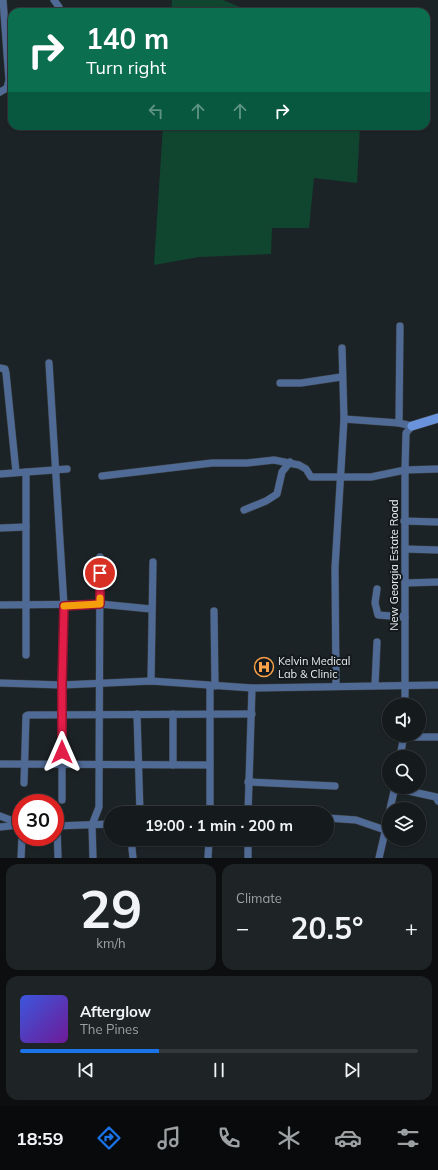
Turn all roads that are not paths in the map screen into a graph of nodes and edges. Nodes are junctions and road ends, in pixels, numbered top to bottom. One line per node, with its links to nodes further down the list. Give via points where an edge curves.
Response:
1 (3, 0): 2 (street)
2 (8, 67)
3 (8, 84): 4 (street, via 7,88)
4 (0, 92)
5 (400, 326): 13 (street)
6 (342, 348): 9 (street)
7 (50, 362): 18 (street)
8 (0, 368): 20 (street, via 6,373)
9 (341, 377): 10 (street, via 301,383); 12 (street)
10 (280, 383)
11 (438, 418): 14 (street)
12 (344, 419): 13 (street); 24 (street)
13 (399, 424): 14 (street)
14 (412, 426): 19 (street, New Georgia Estate Road, via 406,433)
15 (290, 462): 23 (street, via 274,460 212,463); 24 (street, via 306,469 311,477); 25 (street, via 282,472 277,494)
16 (67, 469): 18 (street)
17 (438, 469): 19 (street)
18 (56, 470): 21 (street); 40 (street)
19 (405, 470): 24 (street, via 371,477); 26 (street, New Georgia Estate Road)
20 (16, 472): 21 (street); 22 (street)
21 (26, 472): 28 (street)
22 (0, 474)
23 (102, 476)
24 (339, 476): 54 (street, via 335,568)
25 (244, 510)
26 (404, 522): 27 (street); 30 (street, New Georgia Estate Road)
27 (438, 522)
28 (26, 527): 29 (street); 39 (street)
29 (0, 528)
30 (405, 549): 31 (street); 35 (street, New Georgia Estate Road)
31 (438, 550)
32 (100, 557): 37 (street)
33 (153, 562): 41 (street)
34 (438, 582): 35 (street)
35 (406, 583): 43 (street, New Georgia Estate Road)
36 (377, 589): 43 (street, via 375,603 378,615)
37 (100, 604): 40 (street); 41 (street); 48 (street)
38 (0, 605): 39 (street)
39 (25, 605): 40 (street); 45 (street)
40 (64, 606): 50 (street)
41 (151, 609): 46 (street)
42 (214, 612): 53 (street)
43 (406, 617): 49 (street, New Georgia Estate Road)
44 (377, 642): 51 (street)
45 (26, 655)
46 (151, 681): 48 (street); 53 (street)
47 (0, 683): 50 (street)
48 (99, 683): 50 (street); 57 (street)
49 (405, 684): 51 (street); 52 (street); 56 (street, New Georgia Estate Road)
50 (62, 685): 62 (street)
51 (375, 685): 54 (street)
52 (438, 685)
53 (213, 686): 55 (street); 60 (street)
54 (336, 686): 55 (street)
55 (252, 688): 61 (street)
56 (405, 698)
57 (99, 714): 58 (street); 62 (street); 68 (street)
58 (138, 714): 59 (street); 69 (street)
59 (173, 714): 60 (street); 70 (street)
60 (210, 714): 61 (street); 71 (street)
61 (252, 714): 72 (street)
62 (62, 715): 66 (street, via 26,716); 67 (street)
63 (426, 736): 64 (street)
64 (438, 736)
65 (0, 764): 66 (street)
66 (25, 764): 67 (street); 73 (street)
67 (62, 764): 68 (street); 75 (street)
68 (99, 764): 69 (street); 86 (street, via 98,807)
69 (139, 765): 70 (street); 78 (street)
70 (173, 765): 71 (street)
71 (210, 765): 79 (street)
72 (248, 782): 74 (street); 80 (street)
73 (24, 783)
74 (335, 786)
75 (62, 794)
76 (421, 794): 77 (street, via 436,798)
77 (438, 801)
78 (140, 806)
79 (210, 806)
80 (248, 806)
81 (0, 816): 83 (street)
82 (334, 818): 89 (street, via 356,820)
83 (12, 821)
84 (104, 824): 86 (street)
85 (12, 825): 88 (street)
86 (92, 825): 87 (street); 98 (street)
87 (64, 826)
88 (0, 827)
89 (382, 829)
90 (382, 844): 102 (street)
91 (22, 846): 96 (street)
92 (57, 846): 97 (street)
93 (131, 846): 99 (street)
94 (209, 846): 100 (street)
95 (248, 846): 101 (street)
96 (21, 858)
97 (58, 858)
98 (93, 858)
99 (132, 858)
100 (208, 858)
101 (248, 858)
102 (379, 858)

